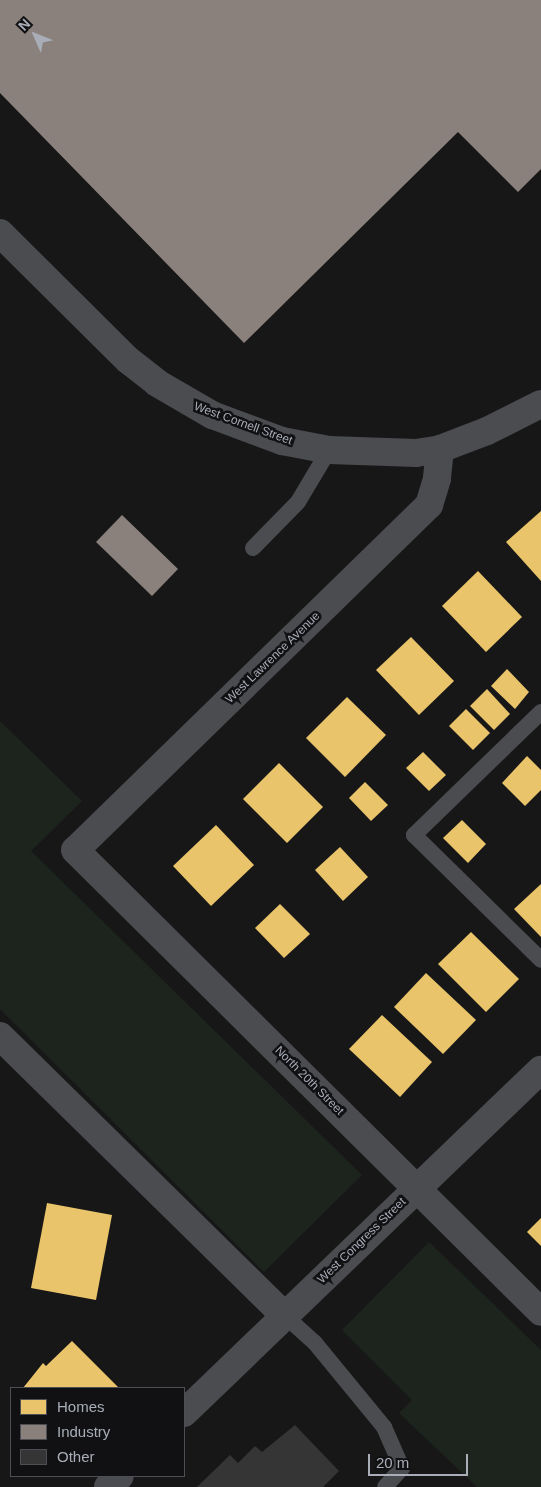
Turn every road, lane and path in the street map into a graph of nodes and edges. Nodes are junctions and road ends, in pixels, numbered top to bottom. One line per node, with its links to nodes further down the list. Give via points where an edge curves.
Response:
1 (0, 234): 4 (street, West Cornell Street, via 128,360 172,394 212,415 274,437)
2 (541, 404): 3 (street, West Cornell Street, via 487,431)
3 (440, 448): 4 (street, West Cornell Street, via 416,453); 7 (street, West Lawrence Avenue, via 437,479 429,505)
4 (329, 450): 5 (lane, via 298,502)
5 (253, 548)
6 (541, 712): 8 (lane, via 414,835)
7 (75, 850): 11 (street, North 20th Street)
8 (541, 960)
9 (1, 1041): 13 (street)
10 (541, 1070): 11 (street, West Congress Street)
11 (416, 1188): 12 (street, North 20th Street); 13 (street, West Congress Street)
12 (541, 1312)
13 (284, 1315): 14 (street, West Congress Street); 17 (lane, via 315,1342 384,1427 402,1468)
14 (185, 1412)
15 (119, 1477): 16 (street)
16 (108, 1487)
17 (384, 1487)

